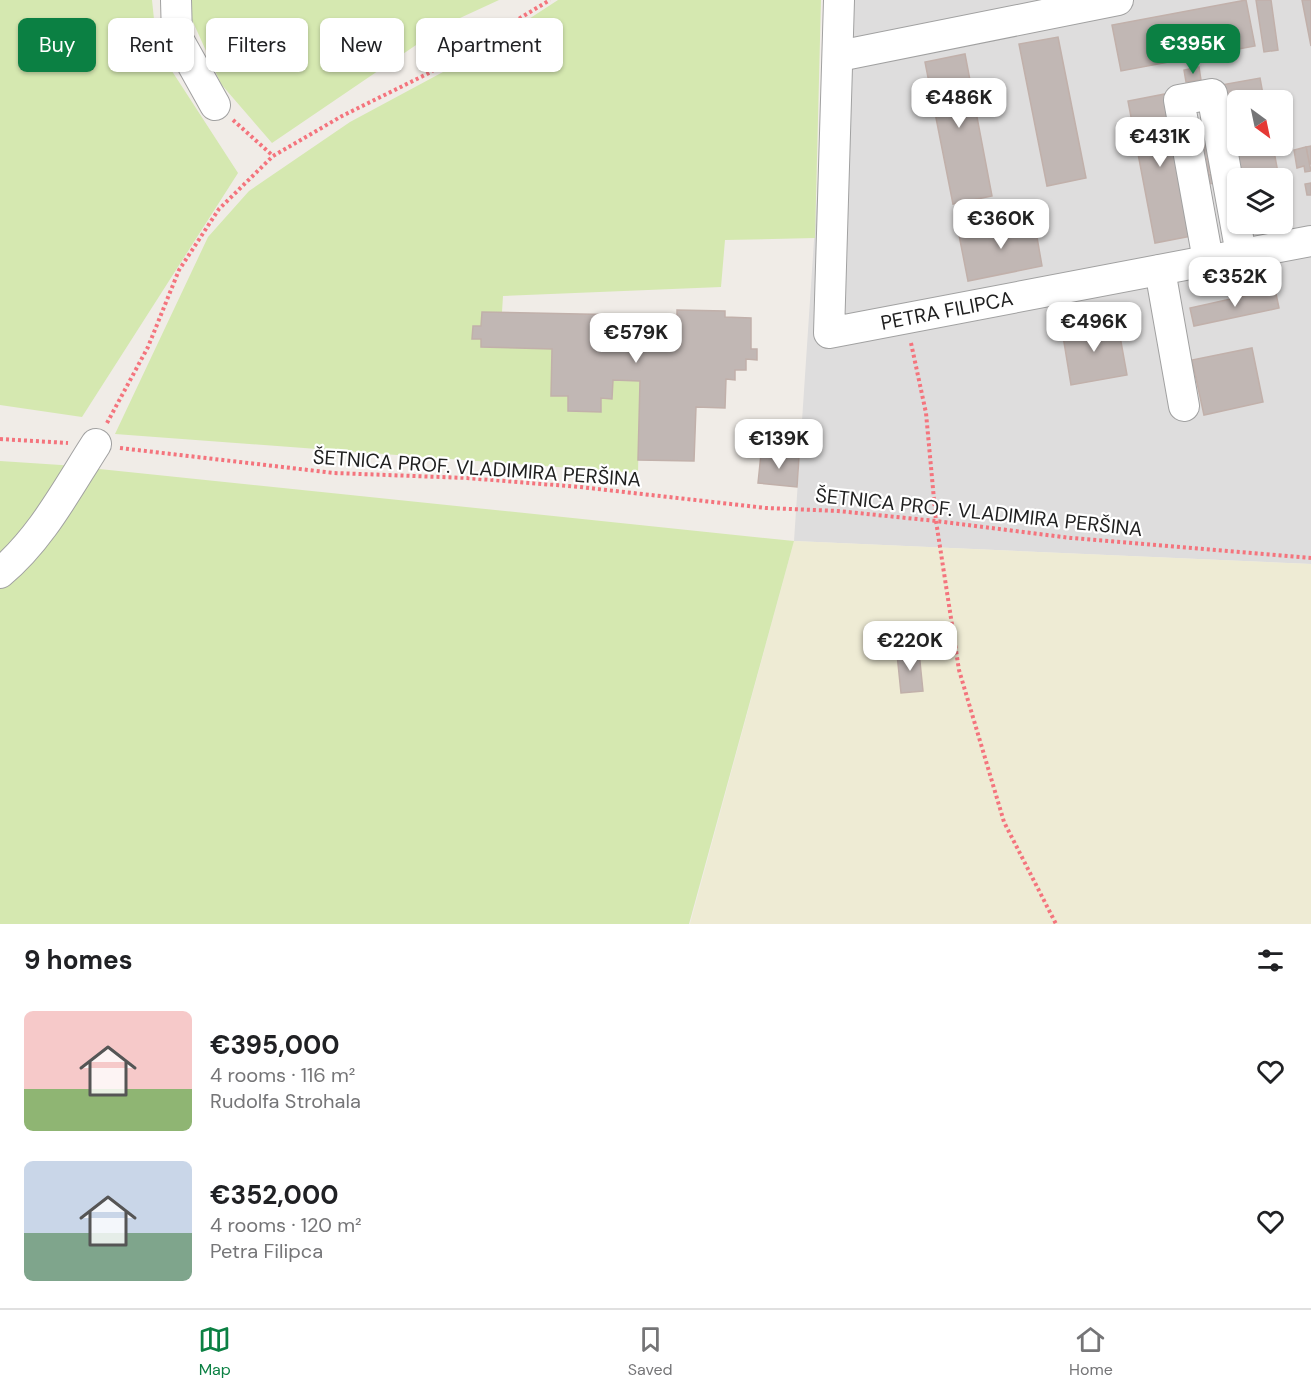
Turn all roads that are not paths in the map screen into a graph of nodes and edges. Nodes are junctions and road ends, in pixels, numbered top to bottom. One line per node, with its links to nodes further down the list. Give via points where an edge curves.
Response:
1 (176, 0): 5 (street, via 177,37)
2 (839, 0): 4 (street)
3 (1118, 0): 4 (street)
4 (839, 56): 9 (street, PETRA FILIPCA, via 829,333)
5 (216, 105)
6 (1311, 241): 7 (street, PETRA FILIPCA)
7 (1241, 254): 8 (street, PETRA FILIPCA); 8 (street, via 1212,94 1179,100)
8 (1208, 260): 9 (street, PETRA FILIPCA)
9 (1160, 270): 10 (street)
10 (1184, 406)
11 (96, 444): 12 (street, via 38,534)
12 (0, 573)

